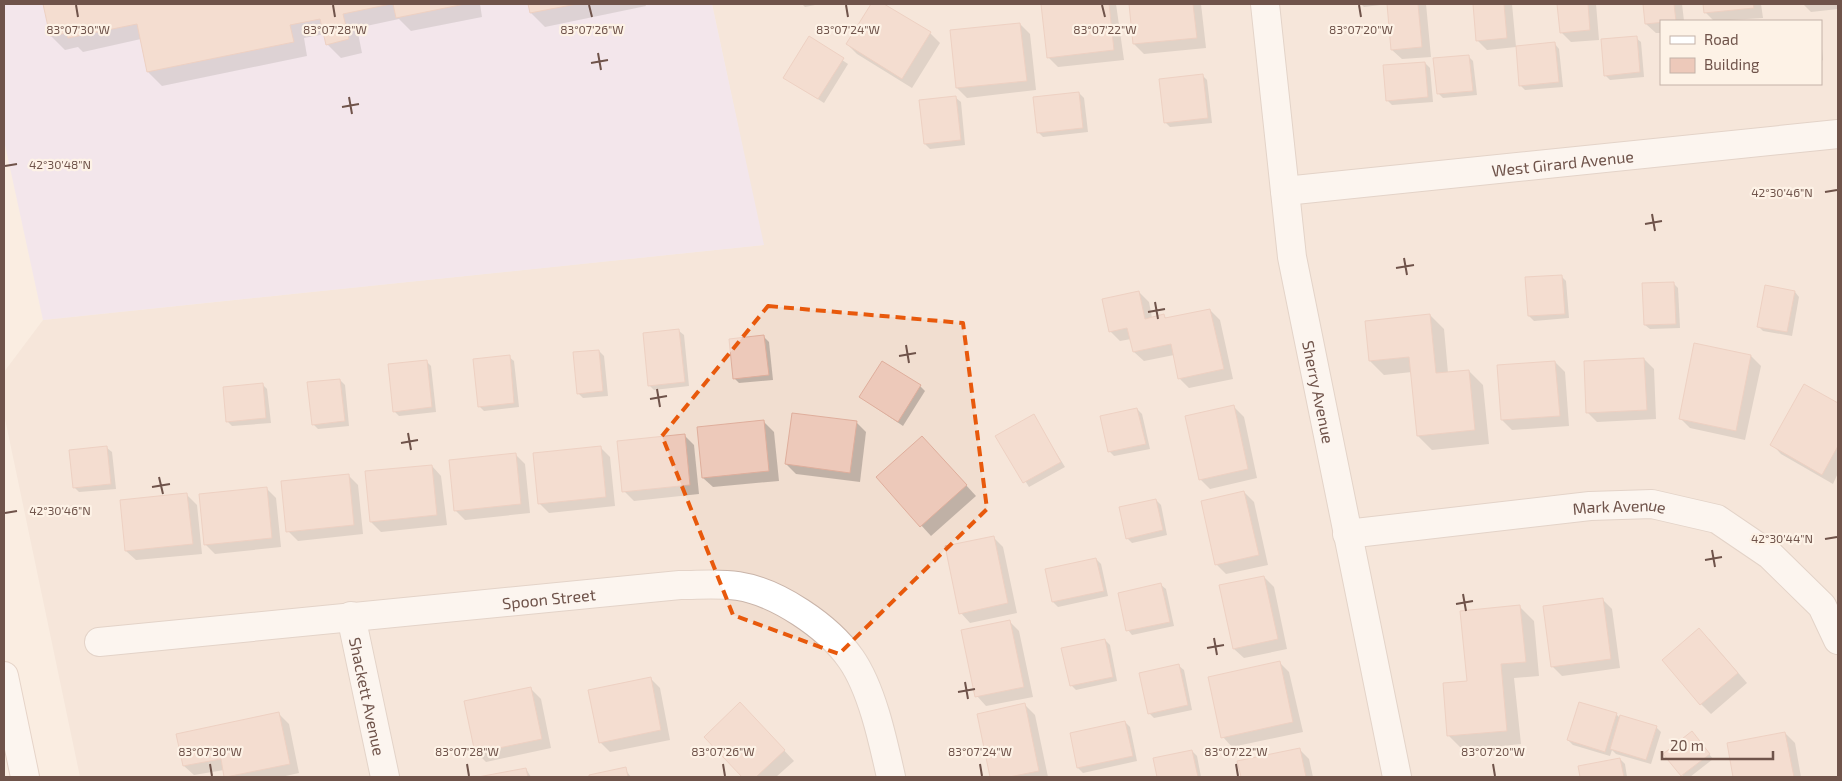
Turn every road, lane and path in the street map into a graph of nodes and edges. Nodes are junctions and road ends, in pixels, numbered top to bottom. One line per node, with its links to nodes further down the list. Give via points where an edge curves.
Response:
1 (1265, 4): 3 (street, Sherry Avenue)
2 (1838, 134): 3 (street, West Girard Avenue)
3 (1285, 191): 4 (street, Sherry Avenue, via 1299,297)
4 (1347, 534): 6 (street, Mark Avenue, via 1590,506 1652,504 1717,520 1770,555 1822,606); 12 (street, Sherry Avenue)
5 (351, 616): 7 (street, Spoon Street); 10 (street, Shackett Avenue); 11 (street, Spoon Street, via 680,585 738,586 784,601 819,626 851,658 872,703)
6 (1838, 640)
7 (99, 642)
8 (4, 676): 9 (street)
9 (25, 777)
10 (385, 777)
11 (891, 777)
12 (1397, 777)

